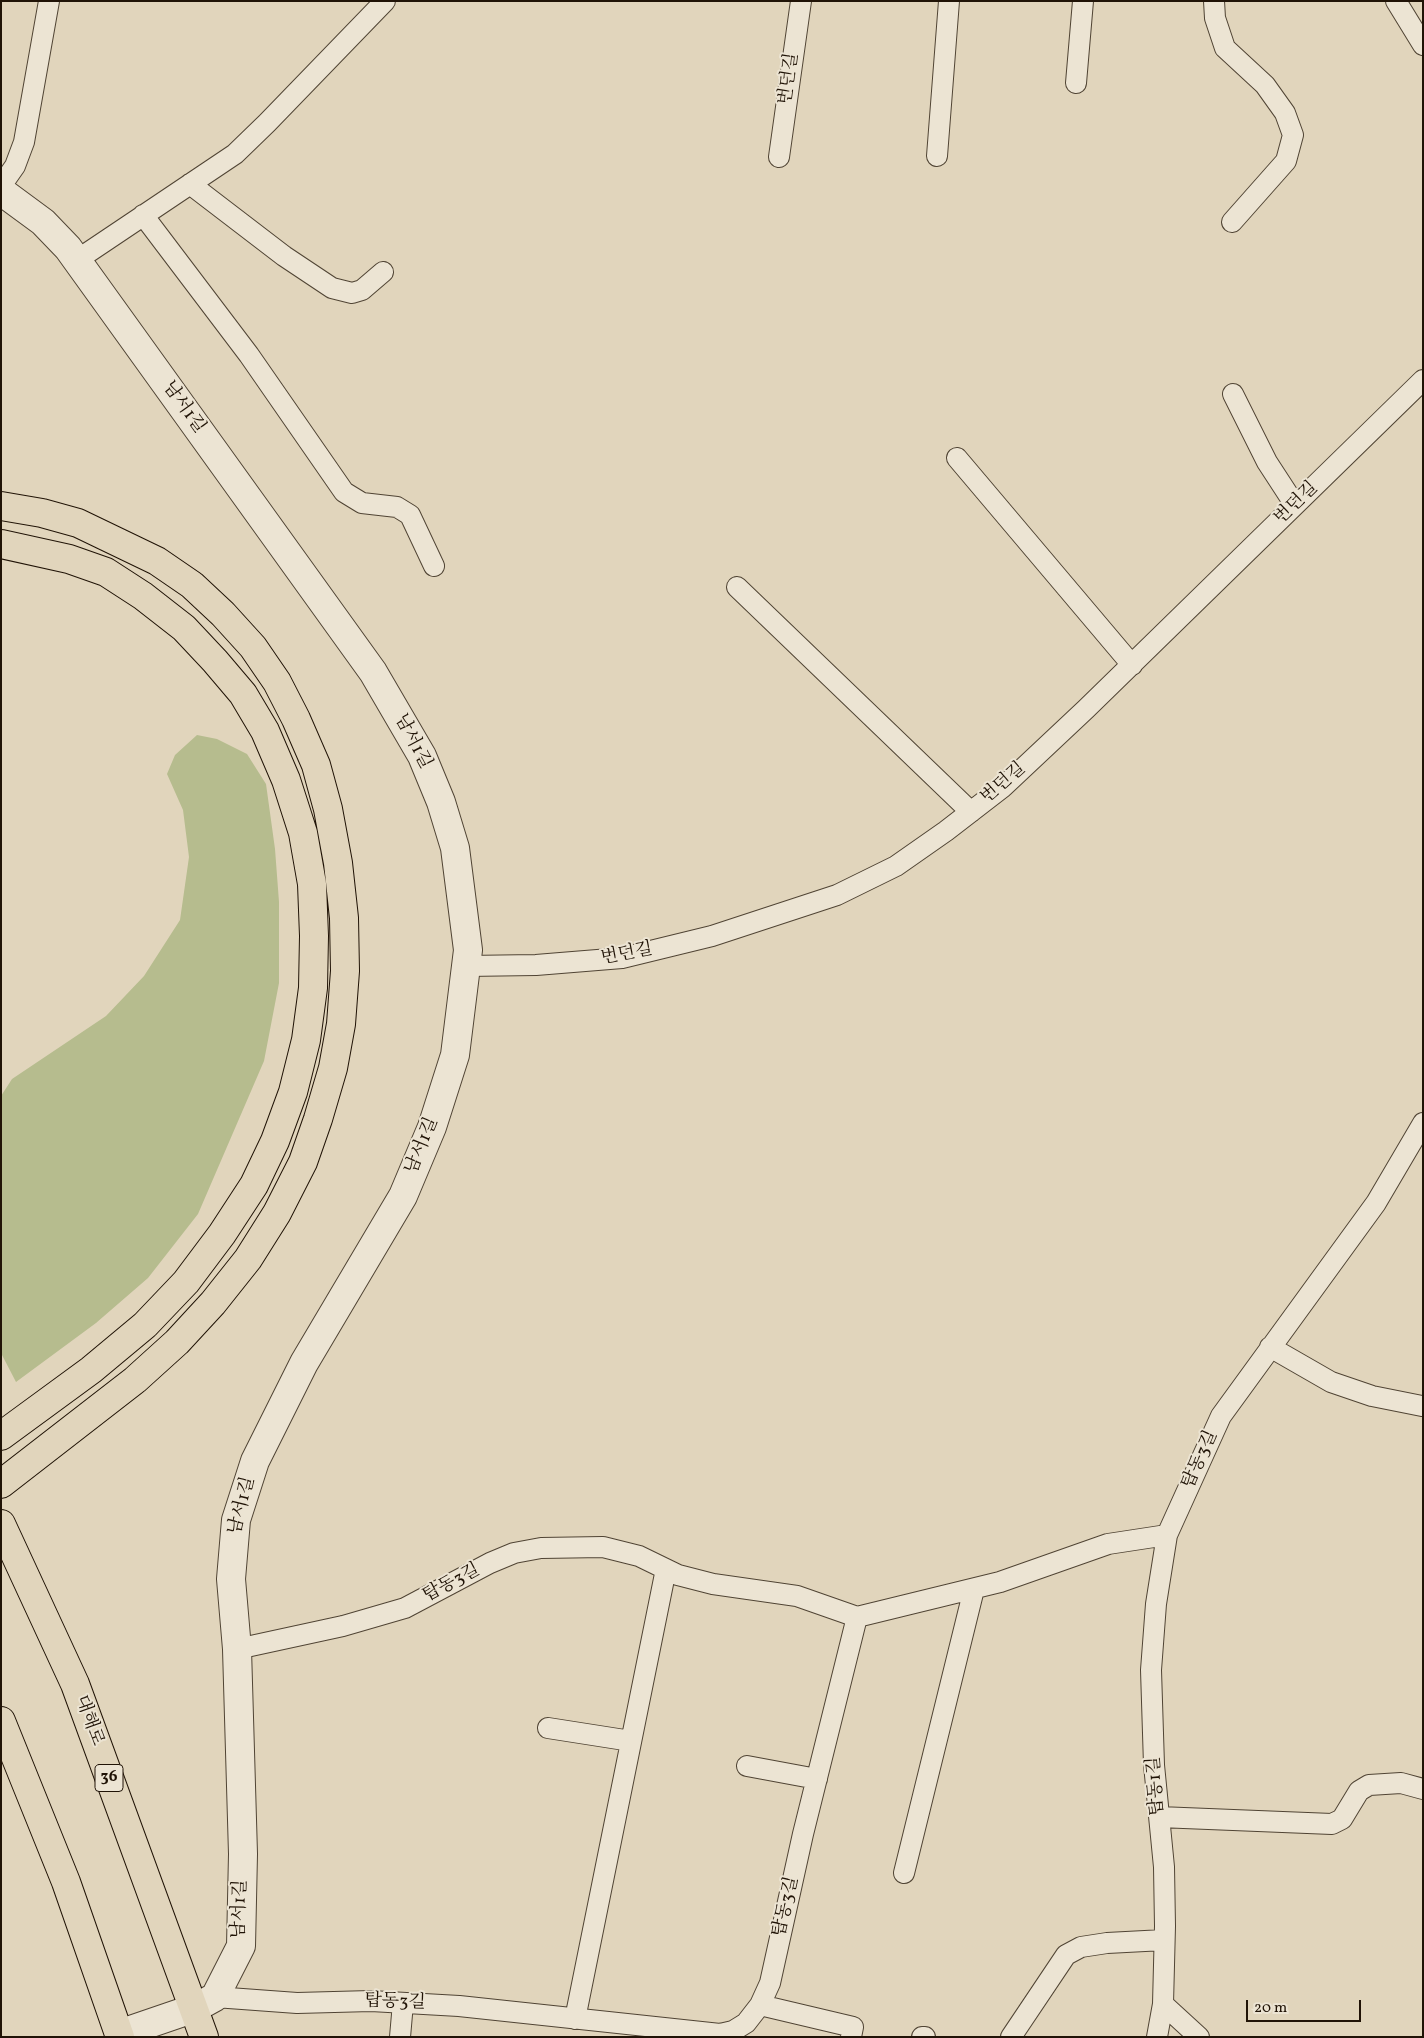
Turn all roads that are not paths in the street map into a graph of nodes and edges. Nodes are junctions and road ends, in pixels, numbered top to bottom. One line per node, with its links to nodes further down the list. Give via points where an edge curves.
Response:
1 (49, 1): 13 (lane, via 24,142 15,166)
2 (385, 1): 12 (lane, via 241,148)
3 (801, 1): 11 (lane, 번던길)
4 (949, 1): 10 (lane)
5 (1083, 1): 9 (lane)
6 (1214, 1): 16 (lane, via 1215,18 1225,48 1265,85 1285,113 1294,135 1286,161)
7 (1396, 1): 8 (lane)
8 (1423, 45)
9 (1076, 83)
10 (937, 156)
11 (779, 157)
12 (190, 184): 15 (lane); 18 (lane, via 284,256 332,288 352,294 362,290)
13 (1, 186)
14 (1, 191): 17 (street, 남서1길, via 43,222)
15 (143, 215): 17 (lane); 25 (lane, via 249,355 344,492 362,503 397,507 410,515)
16 (1232, 222)
17 (77, 260): 29 (street, 남서1길, via 373,672 422,756 455,848 468,950)
18 (382, 272)
19 (1423, 380): 22 (lane, 번던길)
20 (1233, 394): 22 (lane, via 1267,462)
21 (957, 458): 27 (lane)
22 (1295, 505): 27 (lane, 번던길)
23 (1, 506): 34 (highway, via 78,523 157,561 192,585 253,648 278,682 316,765 338,863 344,918 344,980 333,1068 303,1162 277,1213 248,1259 213,1304 177,1342 135,1380)
24 (1, 544): 33 (highway, via 69,559 106,572 184,628 242,694 269,739 303,833 312,884 314,936 313,988 306,1040 276,1141 254,1185 186,1282 137,1332)
25 (434, 566)
26 (737, 587): 28 (lane)
27 (1132, 665): 28 (lane, 번던길, via 1003,787)
28 (971, 812): 29 (lane, 번던길, via 896,866 837,895 712,936 622,958 536,966)
29 (466, 966): 40 (street, 남서1길, via 455,1055 425,1144 403,1196 304,1364 255,1461 236,1520 231,1579)
30 (1423, 1123): 31 (lane, 탑동3길, via 1376,1203)
31 (1270, 1347): 32 (lane, via 1331,1382 1372,1396); 36 (lane, 탑동3길, via 1221,1416)
32 (1422, 1406)
33 (1, 1436)
34 (1, 1484)
35 (1, 1524): 50 (highway, 대해로 / 36, via 75,1684)
36 (1167, 1535): 38 (lane, via 1108,1544); 47 (lane, 탑동1길, via 1156,1604 1151,1670)
37 (666, 1569): 39 (lane, 탑동3길, via 713,1584 797,1596); 40 (lane, 탑동3길, via 639,1556 603,1547 514,1553 406,1608 343,1626); 43 (lane)
38 (974, 1589): 39 (lane); 48 (lane)
39 (857, 1617): 45 (lane, 탑동3길)
40 (237, 1649): 50 (street, 남서1길, via 243,1854 241,1946)
41 (1, 1721): 56 (highway, via 66,1882)
42 (548, 1728): 43 (lane)
43 (631, 1741): 54 (lane)
44 (747, 1766): 45 (lane)
45 (817, 1778): 53 (lane, 탑동3길, via 770,1983)
46 (1423, 1789): 47 (lane, via 1402,1783 1368,1785 1359,1791 1342,1819 1332,1824)
47 (1159, 1817): 49 (lane, 탑동1길, via 1164,1867)
48 (904, 1873)
49 (1164, 1940): 52 (lane, 탑동1길); 60 (lane, via 1081,1947 1066,1955)
50 (205, 2003): 51 (lane, 탑동3길); 56 (street); 57 (highway, 대해로 / 36)
51 (403, 2003): 54 (lane, 탑동3길); 58 (lane)
52 (1163, 2004): 61 (lane, 탑동1길); 62 (lane)
53 (760, 2005): 55 (lane, 탑동3길, via 746,2023); 59 (lane, via 853,2027)
54 (575, 2018): 55 (lane, 탑동3길)
55 (719, 2035)
56 (119, 2036)
57 (204, 2037)
58 (400, 2037)
59 (851, 2037)
60 (1011, 2037)
61 (1157, 2037)
62 (1199, 2037)

